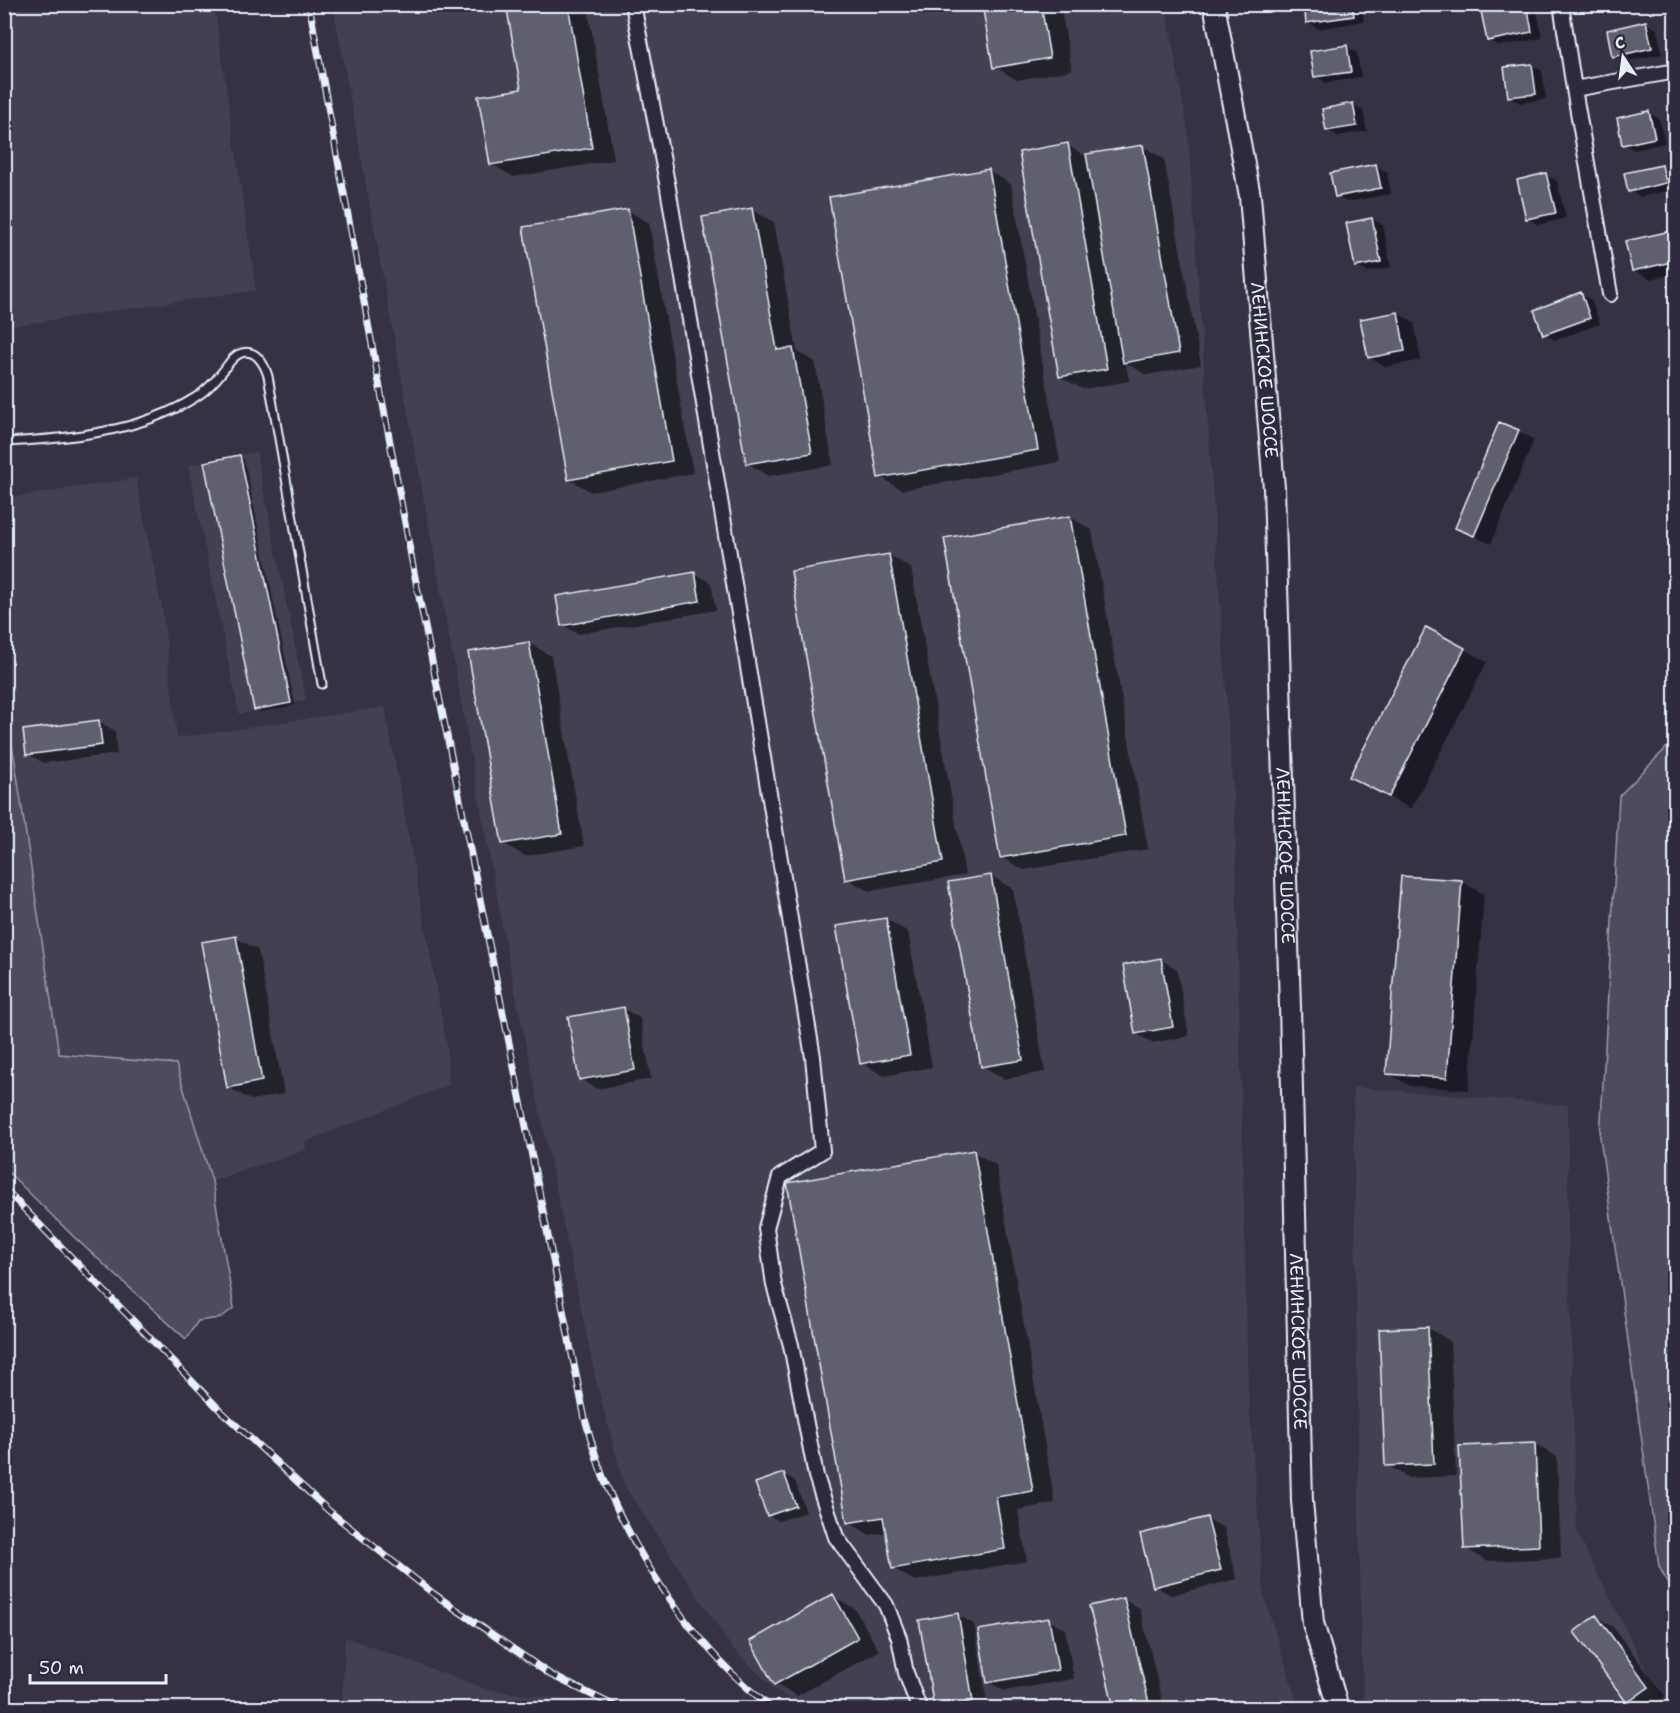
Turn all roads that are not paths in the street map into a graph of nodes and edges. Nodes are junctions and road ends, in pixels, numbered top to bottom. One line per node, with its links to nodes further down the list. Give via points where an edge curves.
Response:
1 (633, 4): 9 (street, via 668,188 813,1057 822,1151 780,1177 766,1228 774,1285 791,1345 816,1476 836,1537 886,1605 900,1638)
2 (1214, 4): 10 (street, ЛЕНИНСКОЕ ШОССЕ, via 1250,196 1274,488 1302,1501 1313,1623)
3 (1561, 4): 5 (street)
4 (1676, 71): 5 (street)
5 (1574, 89): 6 (street)
6 (1610, 294)
7 (4, 442): 8 (lane, via 100,432 166,412 198,396 239,354 256,355 268,376)
8 (322, 684)
9 (918, 1708)
10 (1338, 1708)

